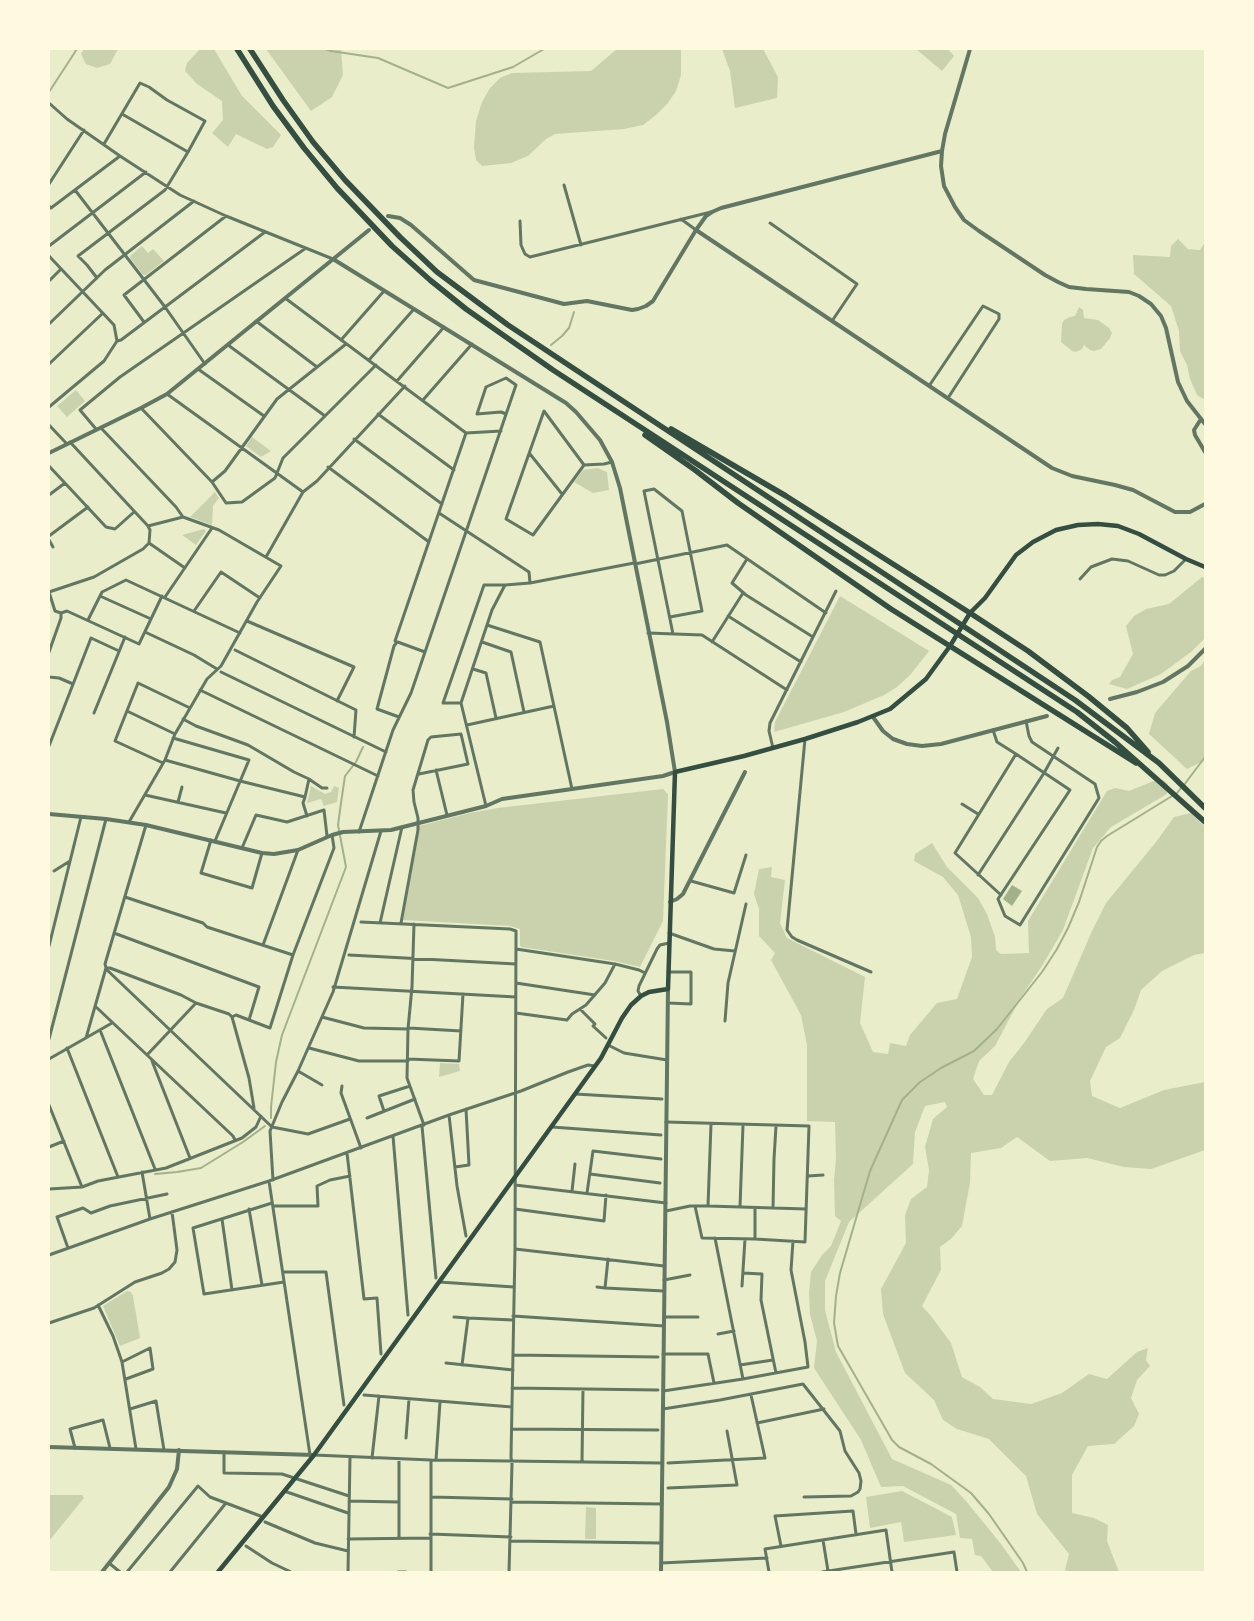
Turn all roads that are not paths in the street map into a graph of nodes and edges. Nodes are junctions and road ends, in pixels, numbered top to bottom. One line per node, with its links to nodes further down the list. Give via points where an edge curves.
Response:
1 (237, 49): 65 (highway, via 304,148 336,188 392,246 466,309)
2 (250, 49): 68 (highway, via 313,142 400,237 473,300)
3 (970, 49): 8 (street)
4 (49, 103): 6 (street)
5 (122, 114): 7 (street); 9 (street); 9 (street, via 140,83 149,87 205,121)
6 (84, 130): 7 (street); 12 (street)
7 (104, 144): 10 (street)
8 (942, 151): 19 (street); 77 (street, via 942,179 949,198 964,220 1045,275 1069,287 1129,292 1151,304 1166,328 1178,382)
9 (188, 152): 14 (street)
10 (120, 156): 11 (street); 15 (street)
11 (146, 172): 14 (street); 18 (street)
12 (49, 184)
13 (564, 185): 29 (street)
14 (168, 187): 16 (street); 28 (street)
15 (75, 190): 17 (street, via 51,208); 18 (street)
16 (194, 201): 20 (street); 32 (street)
17 (49, 206)
18 (93, 212): 28 (street); 30 (street)
19 (712, 212): 22 (street); 26 (street)
20 (226, 216): 27 (street); 37 (street)
21 (388, 216): 26 (street, via 400,218 411,225 474,280 564,304 587,302 632,310 653,301)
22 (682, 219): 26 (street); 29 (street)
23 (520, 221): 29 (street, via 521,245 530,257)
24 (770, 223): 45 (street, via 857,284)
25 (370, 230): 34 (street)
26 (696, 230): 45 (street)
27 (265, 232): 31 (street); 42 (street)
28 (108, 233): 32 (street); 36 (street, via 78,256)
29 (581, 245)
30 (49, 246)
31 (307, 248): 34 (street); 50 (street)
32 (124, 255): 36 (street); 37 (street)
33 (49, 256): 35 (street)
34 (333, 259): 39 (street); 41 (street)
35 (61, 269): 38 (street); 40 (street)
36 (97, 278): 40 (street)
37 (144, 280): 42 (street); 46 (street, via 124,295)
38 (49, 281)
39 (384, 291): 43 (street); 51 (street)
40 (83, 292): 44 (street); 48 (street)
41 (285, 298): 47 (street); 51 (street)
42 (164, 307): 46 (street); 50 (street)
43 (414, 309): 49 (street); 56 (street)
44 (103, 313): 52 (street, via 114,325); 57 (street)
45 (832, 321): 64 (street)
46 (144, 322): 52 (street)
47 (256, 322): 55 (street); 60 (street)
48 (49, 324)
49 (444, 327): 54 (street); 62 (street)
50 (184, 333): 58 (street); 80 (street, via 120,377 80,410)
51 (341, 340): 53 (street)
52 (117, 341): 71 (street, via 104,361)
53 (346, 344): 56 (street); 60 (street)
54 (472, 344): 70 (street); 89 (street, via 576,412 600,440)
55 (228, 345): 58 (street); 66 (street)
56 (369, 360): 59 (street)
57 (49, 364)
58 (205, 364): 61 (street)
59 (376, 365): 62 (street); 76 (street)
60 (317, 367): 66 (street)
61 (198, 369): 67 (street); 75 (street)
62 (397, 381): 63 (street)
63 (405, 386): 70 (street); 73 (street)
64 (929, 386): 69 (street); 69 (street, via 983,306 998,314 999,318)
65 (579, 387): 149 (highway, via 738,503); 189 (highway, via 1077,712)
66 (289, 390): 75 (street); 76 (street)
67 (167, 394): 72 (street); 85 (street)
68 (617, 397): 132 (highway, via 786,496); 183 (highway)
69 (948, 398): 101 (street, via 1058,471 1123,487 1175,512 1190,512)
70 (423, 400): 82 (street)
71 (49, 407)
72 (141, 408): 80 (street); 95 (street)
73 (378, 414): 83 (street); 93 (street)
74 (506, 414): 74 (street, via 516,386 506,378 486,387 477,414); 81 (street)
75 (264, 416): 85 (street)
76 (325, 416): 94 (street, via 283,458)
77 (1201, 420): 78 (street); 86 (street, via 1194,430)
78 (1205, 424)
79 (49, 425): 84 (street)
80 (98, 428): 84 (street); 105 (street)
81 (501, 431): 82 (street); 108 (street)
82 (466, 432): 93 (street)
83 (354, 439): 92 (street); 100 (street)
84 (68, 443): 87 (street); 103 (street)
85 (242, 447): 94 (street); 95 (street, via 225,471)
86 (1205, 452)
87 (49, 453)
88 (530, 453): 90 (street, via 544,411); 98 (street); 98 (street, via 506,519 533,535)
89 (612, 462): 90 (street); 118 (street)
90 (584, 465): 98 (street)
91 (49, 466): 96 (street)
92 (328, 467): 97 (street); 110 (street)
93 (454, 470): 100 (street)
94 (277, 473): 95 (street, via 275,478 242,502 226,503); 97 (street)
95 (212, 482)
96 (65, 483): 99 (street); 102 (street)
97 (303, 492): 114 (street)
98 (562, 494)
99 (49, 495)
100 (442, 504): 104 (street)
101 (1205, 504)
102 (88, 507): 103 (street, via 106,527 115,529); 109 (street)
103 (134, 512): 106 (street)
104 (439, 513): 108 (street); 110 (street)
105 (183, 518): 106 (street); 107 (street)
106 (148, 526): 111 (street)
107 (212, 528): 114 (street); 120 (street)
108 (467, 531): 122 (street, via 529,572); 154 (street)
109 (49, 538): 112 (street)
110 (429, 542): 146 (street)
111 (149, 543): 120 (street); 124 (street, via 94,577)
112 (53, 547)
113 (690, 553): 115 (street, via 727,545); 117 (street); 117 (street, via 682,511 654,489 644,491); 135 (street, via 702,611)
114 (266, 557): 129 (street, via 281,566)
115 (747, 559): 125 (street, via 732,583); 131 (street)
116 (1186, 559): 119 (main road); 121 (street, via 1174,572 1165,575 1128,561 1112,559 1091,567); 132 (main road, via 1118,526 1078,525 1056,530 1016,555)
117 (658, 560): 118 (street); 135 (street)
118 (635, 564): 122 (street); 142 (street)
119 (1205, 567)
120 (185, 568): 128 (street)
121 (1080, 579)
122 (530, 583): 123 (street)
123 (505, 585): 139 (street); 164 (street, via 484,585 443,703)
124 (49, 592): 133 (street, via 55,612)
125 (743, 592): 134 (street); 145 (street)
126 (836, 592): 131 (street)
127 (100, 596): 128 (street, via 126,580); 136 (street); 137 (street)
128 (163, 597): 130 (street); 136 (street)
129 (261, 598): 130 (street, via 221,572); 138 (street)
130 (194, 611): 141 (street)
131 (826, 613): 145 (street)
132 (970, 613): 149 (main road); 183 (highway, via 1088,696 1127,728)
133 (61, 614): 137 (street, via 67,611); 153 (street)
134 (728, 616): 148 (street); 155 (street)
135 (670, 617): 143 (street)
136 (151, 619): 140 (street)
137 (88, 620): 144 (street)
138 (247, 620): 141 (street); 163 (street, via 354,667)
139 (487, 624): 147 (street); 165 (street, via 540,642)
140 (145, 632): 144 (street, via 139,644); 157 (street)
141 (240, 633): 157 (street)
142 (648, 633): 143 (street); 192 (street)
143 (673, 634): 148 (street, via 702,635)
144 (125, 637): 152 (street)
145 (813, 637): 155 (street)
146 (397, 642): 154 (street); 173 (street, via 377,708)
147 (482, 642): 156 (street); 168 (street, via 511,652)
148 (712, 642): 161 (street)
149 (950, 646): 171 (main road, via 926,679 890,709); 189 (highway)
150 (1205, 649): 162 (street, via 1188,666 1163,682)
151 (235, 650): 163 (street)
152 (119, 651): 159 (street, via 91,638); 169 (street)
153 (49, 652)
154 (425, 652): 173 (street)
155 (801, 662): 161 (street)
156 (472, 669): 164 (street); 174 (street, via 486,674)
157 (219, 671): 160 (street, via 207,679); 179 (street)
158 (49, 677): 159 (street)
159 (73, 684): 182 (street)
160 (200, 690): 166 (street); 196 (street)
161 (787, 690): 184 (street, via 769,726)
162 (1110, 699)
163 (337, 701): 179 (street, via 356,710)
164 (461, 703): 176 (street)
165 (554, 706): 168 (street); 201 (street)
166 (190, 708): 167 (street, via 138,684); 172 (street)
167 (127, 711): 178 (street); 190 (street, via 115,741)
168 (524, 712): 174 (street)
169 (94, 713)
170 (1047, 716): 175 (street)
171 (873, 717): 177 (street, via 888,736 914,746 941,744); 181 (main road)
172 (184, 718): 178 (street); 197 (street, via 196,726 248,745)
173 (399, 718): 186 (street)
174 (496, 718): 176 (street)
175 (1026, 721): 177 (street); 188 (street, via 1032,742)
176 (467, 725): 206 (street)
177 (993, 730): 187 (street, via 997,742)
178 (175, 734): 180 (street)
179 (354, 737): 186 (street)
180 (173, 738): 190 (street); 198 (street, via 249,760)
181 (805, 739): 184 (main road); 254 (street, via 787,930 797,940)
182 (49, 746)
183 (1141, 747): 207 (highway)
184 (773, 748): 192 (main road)
185 (1058, 748): 188 (street)
186 (386, 752): 196 (street)
187 (1016, 754): 194 (street); 210 (street)
188 (1053, 756): 194 (street); 232 (street, via 1095,784 1099,798 1020,925 1005,916 998,899)
189 (1131, 758): 216 (highway)
190 (164, 761): 198 (street); 202 (street)
191 (436, 770): 195 (street); 195 (street, via 468,764 461,734 429,738); 211 (street)
192 (675, 772): 201 (street); 234 (main road)
193 (745, 772): 231 (street)
194 (1044, 773): 230 (street); 232 (street, via 1070,790)
195 (418, 774): 217 (street, via 413,790)
196 (378, 776): 221 (street)
197 (310, 779): 200 (street); 203 (street)
198 (240, 781): 203 (street); 208 (street)
199 (182, 787): 204 (street)
200 (327, 788)
201 (572, 790): 206 (street, via 502,799)
202 (145, 794): 204 (street); 215 (street)
203 (305, 797): 212 (street, via 303,803)
204 (178, 802): 208 (street)
205 (962, 804): 210 (street)
206 (486, 806): 211 (street)
207 (1205, 808)
208 (226, 812): 223 (street)
209 (49, 814): 213 (street)
210 (978, 814): 230 (street, via 955,853)
211 (447, 815): 217 (street)
212 (307, 816): 222 (street, via 324,810); 224 (street, via 287,822 256,815)
213 (80, 817): 214 (street); 228 (street)
214 (106, 819): 215 (street); 280 (street)
215 (129, 822): 218 (street)
216 (1205, 822)
217 (418, 823): 219 (street); 238 (street)
218 (146, 824): 223 (street); 233 (street)
219 (402, 827): 220 (street); 237 (street)
220 (381, 831): 221 (street); 257 (street)
221 (359, 832): 222 (street)
222 (332, 835): 225 (street); 247 (street, via 334,848)
223 (213, 841): 224 (street); 226 (street, via 202,873 252,888)
224 (242, 848): 226 (street)
225 (298, 850): 226 (street); 243 (street)
226 (262, 853)
227 (746, 855): 231 (street, via 734,893)
228 (70, 861): 229 (street); 244 (street)
229 (54, 871)
230 (978, 875): 232 (street)
231 (691, 881): 234 (street, via 682,897)
232 (1001, 895)
233 (126, 897): 240 (street); 243 (street)
234 (670, 902): 241 (main road)
235 (746, 904): 246 (street)
236 (361, 922): 237 (street)
237 (380, 922): 238 (street)
238 (401, 923): 239 (street)
239 (414, 924): 245 (street, via 510,929 516,931); 249 (street)
240 (114, 932): 252 (street); 271 (street, via 259,987)
241 (669, 932): 242 (main road); 246 (street, via 714,949)
242 (669, 943): 253 (main road); 255 (street, via 657,948)
243 (262, 945): 247 (street)
244 (49, 946)
245 (516, 949): 250 (street); 251 (street)
246 (735, 951): 272 (street)
247 (293, 955): 271 (street, via 270,1028)
248 (349, 955): 249 (street)
249 (413, 958): 250 (street); 259 (street)
250 (516, 964): 256 (street)
251 (615, 964): 255 (street); 261 (street)
252 (106, 968): 264 (street); 266 (street); 276 (street)
253 (668, 972): 258 (main road); 265 (street, via 691,972 691,1004)
254 (871, 972)
255 (644, 973): 262 (street, via 638,991)
256 (516, 983): 261 (street); 263 (street)
257 (333, 987): 259 (street); 270 (street)
258 (668, 989): 262 (main road); 265 (street)
259 (411, 991): 260 (street); 274 (street)
260 (463, 994): 263 (street); 277 (street)
261 (595, 995): 267 (street)
262 (641, 996): 281 (main road, via 622,1018)
263 (516, 997): 268 (street)
264 (196, 1003): 269 (street); 276 (street)
265 (668, 1004): 288 (street)
266 (94, 1006): 273 (street); 278 (street)
267 (580, 1009): 268 (street, via 567,1020); 279 (street)
268 (516, 1013): 294 (street)
269 (232, 1017): 271 (street, via 236,1015); 299 (street)
270 (322, 1017): 274 (street, via 364,1028); 283 (street)
271 (249, 1020)
272 (725, 1021)
273 (112, 1023): 275 (street); 284 (street)
274 (408, 1028): 277 (street); 287 (street)
275 (100, 1030): 278 (street); 324 (street)
276 (170, 1031): 284 (street); 299 (street)
277 (461, 1031): 287 (street, via 459,1061)
278 (86, 1038): 282 (street)
279 (606, 1038)
280 (49, 1039)
281 (608, 1045): 288 (street, via 624,1053); 289 (main road)
282 (67, 1048): 285 (street); 330 (street)
283 (309, 1048): 287 (street, via 359,1061); 290 (street)
284 (147, 1056): 286 (street)
285 (49, 1059)
286 (151, 1060): 315 (street); 320 (street)
287 (408, 1060): 293 (street)
288 (667, 1060): 306 (street)
289 (595, 1066): 294 (street, via 588,1065); 295 (main road)
290 (298, 1071): 291 (street); 311 (street)
291 (322, 1085)
292 (342, 1086): 305 (street, via 341,1093)
293 (410, 1086): 297 (street); 301 (street, via 379,1096)
294 (515, 1093): 300 (street); 331 (street)
295 (576, 1094): 296 (street); 312 (main road)
296 (662, 1098)
297 (415, 1099): 301 (street); 308 (street)
298 (49, 1105): 316 (street)
299 (254, 1109): 303 (street)
300 (466, 1109): 302 (street); 323 (street, via 469,1165)
301 (384, 1111): 304 (street)
302 (449, 1115): 308 (street); 323 (street)
303 (261, 1116): 311 (street); 315 (street, via 256,1127)
304 (367, 1118)
305 (350, 1119): 311 (street, via 308,1134); 318 (street)
306 (666, 1122): 307 (street); 343 (street)
307 (711, 1124): 309 (street); 346 (street)
308 (423, 1125): 314 (street); 370 (street)
309 (743, 1125): 310 (street); 347 (street)
310 (776, 1126): 329 (street, via 809,1126); 349 (street)
311 (272, 1127): 332 (street)
312 (552, 1127): 313 (street); 331 (main road)
313 (661, 1135)
314 (393, 1136): 318 (street); 381 (street)
315 (235, 1140): 320 (street)
316 (64, 1141): 317 (street); 336 (street)
317 (49, 1147)
318 (361, 1148): 319 (street)
319 (347, 1153): 328 (street); 332 (street)
320 (190, 1158): 324 (street)
321 (661, 1159): 326 (street, via 593,1151)
322 (575, 1164): 338 (street)
323 (455, 1167): 357 (street)
324 (155, 1169): 325 (street)
325 (142, 1172): 330 (street); 342 (street)
326 (590, 1174): 333 (street); 339 (street)
327 (822, 1175): 329 (street)
328 (350, 1176): 344 (street, via 317,1186 318,1206); 391 (street, via 364,1300 377,1298)
329 (808, 1176): 352 (street)
330 (118, 1177): 336 (street)
331 (515, 1178): 335 (street); 370 (main road)
332 (271, 1181): 344 (street); 354 (street)
333 (660, 1182)
334 (49, 1184): 337 (street)
335 (515, 1184): 338 (street); 351 (street)
336 (82, 1187): 337 (street)
337 (50, 1189)
338 (572, 1191): 339 (street)
339 (588, 1193): 341 (street)
340 (167, 1194): 342 (street)
341 (606, 1196): 343 (street); 351 (street, via 604,1221)
342 (147, 1197): 356 (street); 362 (street, via 92,1213 84,1208 57,1217)
343 (666, 1203): 353 (street)
344 (273, 1205): 350 (street); 367 (street)
345 (695, 1206): 346 (street); 353 (street); 358 (street, via 702,1238)
346 (708, 1206): 347 (street)
347 (740, 1207): 348 (street)
348 (756, 1208): 349 (street); 360 (street)
349 (773, 1208): 352 (street)
350 (249, 1209): 355 (street); 373 (street)
351 (515, 1209): 363 (street)
352 (806, 1209): 361 (street, via 805,1242)
353 (666, 1211): 366 (street)
354 (172, 1212): 356 (street); 380 (street, via 177,1250 172,1266 135,1282)
355 (222, 1218): 378 (street); 378 (street, via 193,1228 204,1294)
356 (150, 1219): 362 (street)
357 (466, 1236)
358 (715, 1238): 359 (street); 389 (street)
359 (744, 1239): 360 (street); 368 (street)
360 (755, 1239): 361 (street)
361 (793, 1241): 401 (street, via 792,1270 809,1365)
362 (68, 1248): 364 (street)
363 (514, 1249): 365 (street); 375 (street)
364 (49, 1255)
365 (608, 1260): 366 (street); 377 (street)
366 (664, 1266): 371 (street)
367 (283, 1272): 372 (street); 413 (street, via 326,1272)
368 (743, 1273): 374 (street); 395 (street, via 762,1274 761,1300)
369 (690, 1275): 371 (street)
370 (438, 1280): 375 (street); 431 (main road)
371 (664, 1280): 379 (street)
372 (285, 1282): 373 (street); 431 (street)
373 (262, 1285): 378 (street)
374 (742, 1286)
375 (514, 1287): 385 (street)
376 (597, 1287): 377 (street)
377 (605, 1288): 379 (street)
378 (232, 1290)
379 (664, 1291): 383 (street)
380 (98, 1305): 387 (street); 396 (street)
381 (408, 1315)
382 (454, 1317): 384 (street)
383 (664, 1317): 386 (street); 388 (street)
384 (468, 1318): 385 (street); 398 (street)
385 (513, 1318): 388 (street); 393 (street)
386 (698, 1318)
387 (49, 1323)
388 (664, 1326): 392 (street)
389 (734, 1331): 390 (street); 399 (street)
390 (718, 1334)
391 (381, 1354)
392 (663, 1354): 404 (street, via 708,1354); 407 (street)
393 (513, 1355): 394 (street); 400 (street)
394 (658, 1356)
395 (773, 1360): 399 (street); 401 (street)
396 (122, 1362): 402 (street); 402 (street, via 150,1348 153,1369)
397 (446, 1363): 398 (street)
398 (462, 1365): 400 (street)
399 (740, 1366): 403 (street)
400 (512, 1370): 405 (street)
401 (776, 1373): 403 (street)
402 (126, 1379): 415 (street)
403 (743, 1379): 404 (street)
404 (714, 1383): 407 (street)
405 (512, 1388): 406 (street); 414 (street)
406 (583, 1389): 407 (street); 419 (street)
407 (660, 1391): 416 (street)
408 (364, 1395): 410 (street)
409 (751, 1395): 416 (street); 417 (street, via 803,1384); 418 (street)
410 (378, 1396): 411 (street); 433 (street)
411 (409, 1399): 412 (street); 423 (street)
412 (440, 1402): 414 (street); 436 (street)
413 (344, 1405)
414 (512, 1408): 420 (street)
415 (130, 1409): 427 (street); 428 (street, via 156,1401)
416 (663, 1409): 440 (street)
417 (824, 1409): 418 (street); 447 (street, via 840,1431 844,1451 861,1478 861,1485 851,1496)
418 (757, 1423): 437 (street, via 764,1458)
419 (583, 1428): 420 (street); 421 (street); 439 (street)
420 (512, 1429): 438 (street)
421 (658, 1430)
422 (727, 1431): 437 (street)
423 (406, 1438)
424 (49, 1447): 425 (street)
425 (75, 1448): 426 (street); 426 (street, via 70,1430 103,1420)
426 (110, 1448): 427 (street)
427 (136, 1449): 428 (street)
428 (164, 1450): 429 (street)
429 (179, 1450): 430 (street); 467 (street, via 177,1469 169,1487)
430 (224, 1452): 431 (street); 442 (street, via 224,1473 282,1474)
431 (312, 1455): 432 (street); 442 (main road)
432 (350, 1457): 433 (street); 445 (street)
433 (372, 1458): 434 (street)
434 (399, 1459): 435 (street); 450 (street)
435 (431, 1460): 436 (street); 446 (street)
436 (436, 1460): 438 (street)
437 (733, 1460): 441 (street); 443 (street, via 737,1485)
438 (512, 1461): 439 (street); 448 (street)
439 (582, 1462): 440 (street)
440 (662, 1463): 452 (street)
441 (668, 1463)
442 (295, 1478): 444 (main road); 445 (street)
443 (668, 1488)
444 (284, 1491): 453 (street); 454 (main road)
445 (349, 1496): 449 (street)
446 (431, 1497): 448 (street); 456 (street)
447 (804, 1497)
448 (512, 1501): 452 (street); 459 (street)
449 (349, 1502): 450 (street); 453 (street)
450 (399, 1502): 457 (street)
451 (226, 1503): 454 (street); 471 (street, via 210,1498 198,1486); 472 (street)
452 (662, 1504): 461 (street)
453 (348, 1513): 458 (street)
454 (264, 1520): 464 (street, via 315,1543); 473 (main road)
455 (856, 1534): 460 (street); 463 (street, via 853,1510 775,1516); 466 (street, via 886,1530)
456 (430, 1536): 457 (street); 459 (street); 478 (street)
457 (399, 1538): 458 (street)
458 (348, 1539): 464 (street)
459 (511, 1539): 461 (street); 479 (street)
460 (823, 1540): 463 (street); 483 (street)
461 (661, 1543): 468 (street)
462 (246, 1546): 474 (street)
463 (781, 1546): 465 (street, via 765,1549)
464 (348, 1551): 475 (street)
465 (766, 1558): 468 (street); 481 (street)
466 (891, 1562): 483 (street); 484 (street); 485 (street, via 954,1552)
467 (109, 1563): 469 (street); 470 (street)
468 (661, 1563): 480 (street)
469 (102, 1572)
470 (120, 1572)
471 (127, 1572)
472 (170, 1572)
473 (218, 1572)
474 (291, 1572)
475 (349, 1572)
476 (398, 1572): 477 (street)
477 (406, 1572)
478 (431, 1572)
479 (509, 1572)
480 (661, 1572)
481 (769, 1572)
482 (822, 1572): 483 (street)
483 (828, 1572)
484 (892, 1572)
485 (958, 1572)

